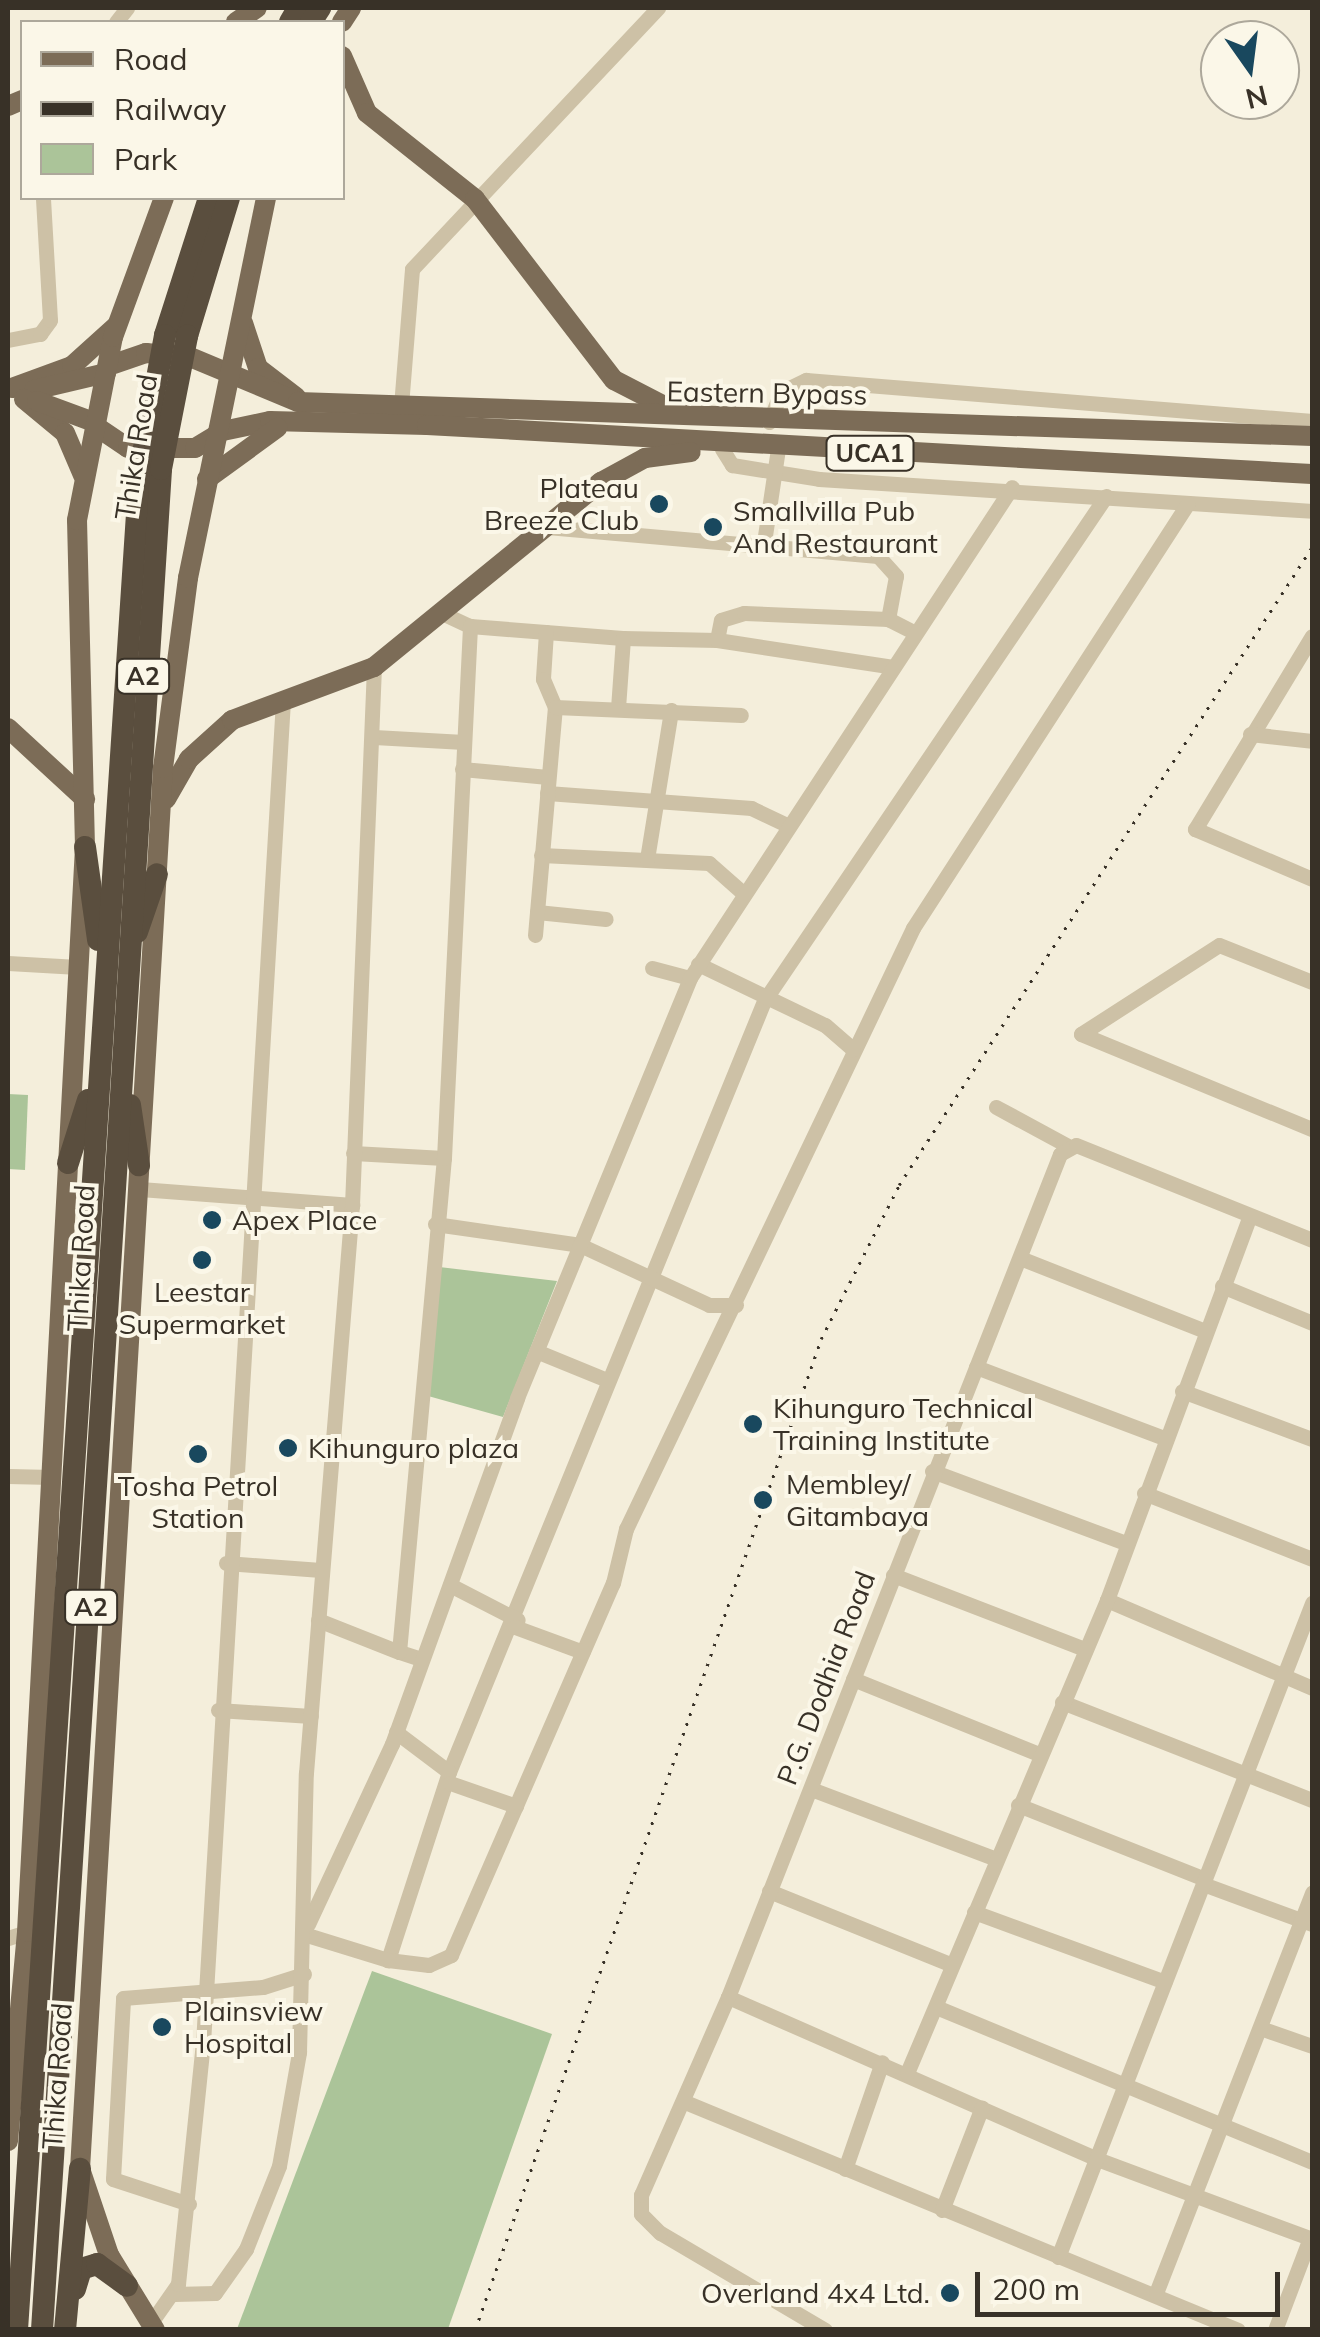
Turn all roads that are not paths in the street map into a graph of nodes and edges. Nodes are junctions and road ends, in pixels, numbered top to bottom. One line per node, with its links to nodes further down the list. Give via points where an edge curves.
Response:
1 (658, 8): 3 (street)
2 (345, 63): 3 (main road, via 367,112)
3 (474, 199): 16 (street, via 412,270); 19 (main road, via 614,380 642,402)
4 (43, 200): 11 (street, via 50,320 40,334)
5 (163, 200): 10 (main road)
6 (207, 200): 67 (highway, Thika Road / A2, bridge, via 166,335 140,469)
7 (228, 200): 67 (highway, Thika Road / A2, bridge, via 186,336 161,468)
8 (266, 200): 9 (main road)
9 (242, 316): 13 (main road); 15 (main road, via 263,374)
10 (116, 326): 12 (main road); 14 (main road, via 72,366)
11 (8, 340)
12 (107, 369): 13 (main road, via 146,354 190,358); 14 (main road, via 60,388); 21 (main road)
13 (226, 378): 15 (main road, Eastern Bypass); 22 (main road)
14 (13, 393): 21 (main road); 28 (main road, via 64,432)
15 (313, 402): 16 (main road, Eastern Bypass)
16 (401, 406): 19 (main road, Eastern Bypass)
17 (298, 420): 22 (main road, UCA1); 24 (main road, Eastern Bypass / UCA1); 29 (main road, via 255,438)
18 (1312, 421): 20 (street, via 806,380 781,392)
19 (724, 422): 20 (main road, Eastern Bypass)
20 (769, 422): 23 (main road, Eastern Bypass)
21 (96, 425): 22 (main road, via 128,448 195,448); 28 (main road, Thika Road)
22 (218, 433): 29 (main road, Thika Road)
23 (1312, 436)
24 (732, 448): 25 (main road, Eastern Bypass / UCA1); 26 (street, via 732,465); 34 (main road, via 623,467)
25 (778, 449): 26 (street); 27 (main road, Eastern Bypass / UCA1)
26 (774, 471): 30 (street); 35 (street)
27 (1312, 474)
28 (84, 477): 58 (main road, Thika Road, via 75,555)
29 (208, 479): 60 (main road, Thika Road)
30 (1012, 487): 31 (street); 40 (street)
31 (1106, 496): 32 (street); 79 (street)
32 (1188, 503): 33 (street); 80 (street, via 968,832)
33 (1312, 511)
34 (547, 527): 35 (street); 36 (main road)
35 (763, 548): 37 (street, via 886,560 896,576)
36 (446, 616): 38 (street); 44 (main road)
37 (888, 619): 40 (street); 43 (street, via 732,614)
38 (470, 626): 39 (street); 55 (street)
39 (546, 632): 42 (street); 47 (street, via 543,679)
40 (915, 633): 45 (street)
41 (1312, 636): 52 (street)
42 (623, 638): 43 (street); 48 (street)
43 (718, 640): 45 (street)
44 (374, 667): 46 (main road); 53 (street)
45 (893, 667): 61 (street)
46 (283, 701): 60 (main road, via 210,737); 90 (street)
47 (555, 707): 48 (street); 57 (street)
48 (618, 708): 49 (street)
49 (671, 710): 50 (street); 59 (street)
50 (741, 715)
51 (8, 728): 58 (main road)
52 (1250, 734): 54 (street); 66 (street, via 1196,834)
53 (374, 737): 55 (street); 86 (street)
54 (1312, 740)
55 (464, 742): 56 (street)
56 (462, 769): 57 (street); 87 (street)
57 (548, 785): 59 (street); 63 (street)
58 (85, 798): 62 (main road, Thika Road)
59 (656, 801): 61 (street, via 751,808); 64 (street)
60 (161, 809): 65 (main road, Thika Road)
61 (788, 826): 68 (street)
62 (85, 847): 74 (main road, Thika Road); 77 (highway)
63 (541, 855): 64 (street); 69 (street)
64 (647, 858): 68 (street, via 709,863)
65 (157, 874): 72 (highway); 89 (main road, Thika Road)
66 (1312, 879)
67 (120, 885): 72 (highway, Thika Road / A2); 77 (highway, Thika Road / A2)
68 (744, 894): 76 (street)
69 (537, 912): 70 (street); 71 (street)
70 (606, 919)
71 (535, 935)
72 (130, 952): 82 (highway, Thika Road / A2)
73 (8, 962): 74 (street)
74 (78, 967): 88 (main road, Thika Road)
75 (652, 968): 76 (street)
76 (694, 971): 79 (street); 95 (street)
77 (104, 978): 81 (highway, Thika Road / A2)
78 (1312, 981): 84 (street, via 1219,945 1080,1034)
79 (766, 998): 80 (street); 97 (street)
80 (852, 1049): 99 (street)
81 (99, 1065): 88 (highway); 103 (highway, Thika Road / A2)
82 (124, 1067): 89 (highway); 185 (highway, Thika Road / A2)
83 (996, 1106): 85 (street)
84 (1312, 1130)
85 (1068, 1146): 92 (street); 96 (street, P.G. Dodhia Road)
86 (352, 1154): 87 (street); 91 (street)
87 (444, 1158): 93 (street)
88 (68, 1163): 107 (main road, Thika Road)
89 (140, 1177): 90 (street); 160 (main road, Thika Road)
90 (254, 1197): 91 (street); 116 (street)
91 (352, 1205): 117 (street)
92 (1250, 1216): 94 (street); 98 (street)
93 (435, 1224): 95 (street); 125 (street)
94 (1312, 1240)
95 (580, 1245): 97 (street); 102 (street)
96 (1020, 1258): 101 (street); 104 (street, P.G. Dodhia Road)
97 (647, 1277): 99 (street, via 709,1305); 105 (street)
98 (1222, 1286): 100 (street); 101 (street)
99 (736, 1305): 126 (street, via 626,1529)
100 (1312, 1322)
101 (1204, 1331): 106 (street)
102 (536, 1350): 105 (street); 119 (street)
103 (81, 1359): 107 (main road); 184 (highway, Thika Road / A2)
104 (976, 1367): 108 (street); 110 (street, P.G. Dodhia Road)
105 (608, 1380): 123 (street)
106 (1182, 1391): 108 (street); 109 (street)
107 (55, 1414): 112 (main road, Thika Road)
108 (1164, 1438): 113 (street)
109 (1312, 1440)
110 (932, 1471): 114 (street); 118 (street, P.G. Dodhia Road)
111 (8, 1476): 112 (street)
112 (52, 1477): 151 (main road, Thika Road)
113 (1144, 1494): 114 (street); 115 (street)
114 (1126, 1543): 120 (street)
115 (1312, 1559)
116 (226, 1563): 117 (street); 132 (street)
117 (321, 1570): 122 (street)
118 (893, 1575): 124 (street); 129 (street, P.G. Dodhia Road)
119 (450, 1585): 123 (street); 127 (street)
120 (1107, 1600): 124 (street); 128 (street)
121 (1312, 1604): 128 (street)
122 (318, 1620): 125 (street); 133 (street)
123 (516, 1624): 126 (street); 137 (street)
124 (1084, 1649): 131 (street)
125 (399, 1652): 127 (street)
126 (584, 1652): 141 (street)
127 (422, 1659): 134 (street)
128 (1284, 1675): 130 (street); 136 (street)
129 (853, 1678): 135 (street); 138 (street, P.G. Dodhia Road)
130 (1312, 1688)
131 (1062, 1702): 135 (street); 136 (street)
132 (218, 1710): 133 (street); 156 (street)
133 (310, 1716): 145 (street)
134 (396, 1732): 137 (street); 144 (street)
135 (1039, 1754): 140 (street)
136 (1243, 1772): 139 (street); 143 (street)
137 (450, 1777): 141 (street); 152 (street)
138 (811, 1789): 142 (street); 146 (street, P.G. Dodhia Road)
139 (1312, 1800)
140 (1018, 1805): 142 (street); 143 (street)
141 (516, 1806): 152 (street, via 451,1954 429,1965)
142 (996, 1860): 148 (street)
143 (1204, 1882): 149 (street); 155 (street)
144 (327, 1890): 145 (street); 150 (street)
145 (305, 1891): 150 (street)
146 (769, 1891): 153 (street); 157 (street, P.G. Dodhia Road)
147 (1312, 1892): 149 (street)
148 (974, 1912): 153 (street); 155 (street)
149 (1307, 1924): 159 (street)
150 (308, 1929): 152 (street); 154 (street)
151 (17, 1935): 169 (main road, Thika Road)
152 (388, 1960)
153 (952, 1965): 158 (street)
154 (304, 1974): 156 (street, via 263,1987); 182 (street, via 291,2114 254,2232 220,2290)
155 (1165, 1982): 165 (street)
156 (206, 1988): 161 (street, via 126,1994); 176 (street)
157 (728, 1997): 163 (street); 166 (street, P.G. Dodhia Road)
158 (936, 2007): 164 (street); 165 (street)
159 (1260, 2028): 162 (street); 168 (street)
160 (90, 2040): 161 (street); 173 (main road, Thika Road)
161 (115, 2041): 176 (street, via 113,2179)
162 (1312, 2046)
163 (882, 2062): 164 (street); 174 (street)
164 (906, 2073): 167 (street)
165 (1124, 2088): 168 (street); 171 (street)
166 (686, 2102): 174 (street); 187 (street, P.G. Dodhia Road, via 640,2195 641,2214)
167 (982, 2107): 171 (street); 177 (street)
168 (1223, 2125): 172 (street); 175 (street)
169 (8, 2129): 170 (main road, Thika Road)
170 (8, 2140)
171 (1097, 2159): 175 (street); 179 (street)
172 (1312, 2162)
173 (80, 2169): 180 (main road); 186 (highway)
174 (846, 2169): 177 (street)
175 (1195, 2194): 178 (street); 181 (street)
176 (189, 2204): 182 (street)
177 (942, 2210): 179 (street)
178 (1311, 2239): 189 (street)
179 (1058, 2257): 181 (street)
180 (127, 2286): 183 (main road); 186 (highway, via 97,2264 81,2269)
181 (1156, 2293): 188 (street)
182 (174, 2294): 183 (street)
183 (153, 2327)
184 (17, 2330)
185 (42, 2330)
186 (66, 2330)
187 (825, 2330)
188 (1238, 2330)
189 (1275, 2330)

